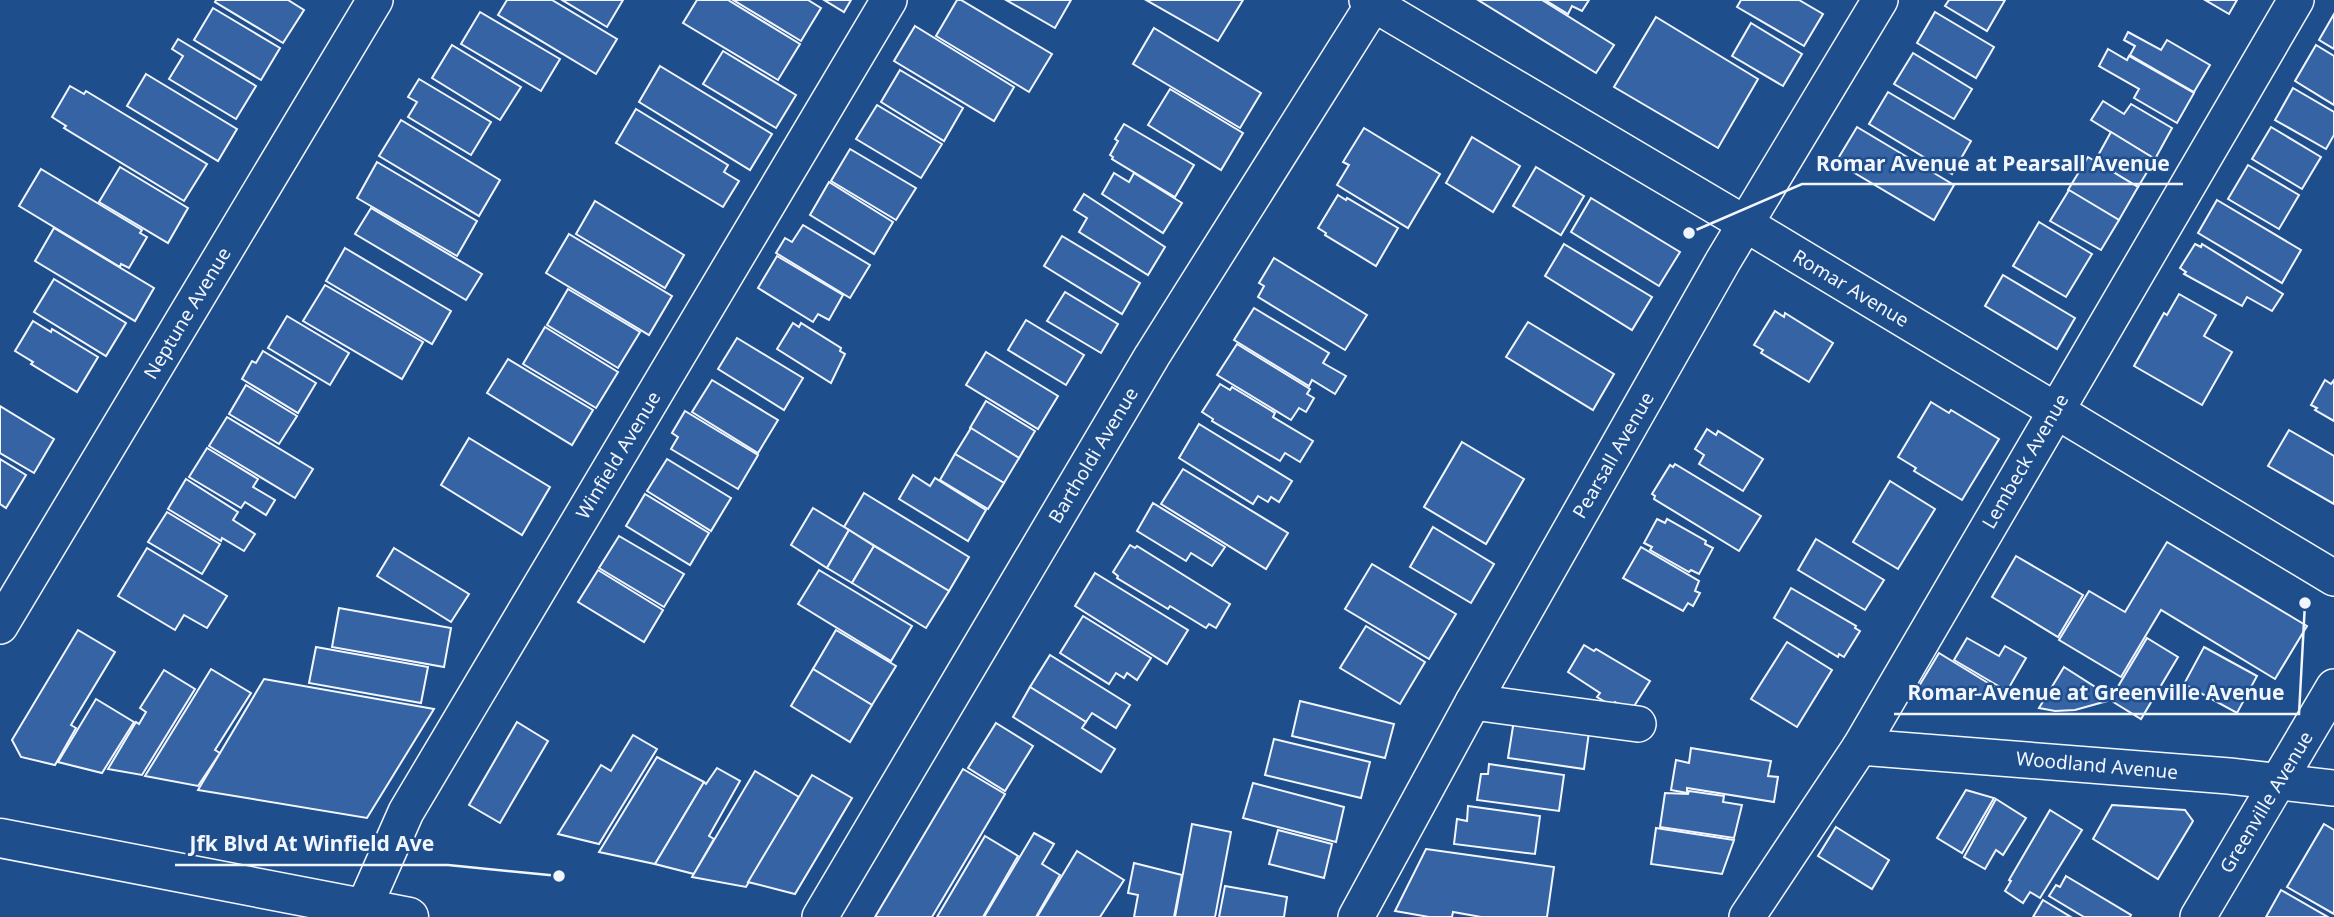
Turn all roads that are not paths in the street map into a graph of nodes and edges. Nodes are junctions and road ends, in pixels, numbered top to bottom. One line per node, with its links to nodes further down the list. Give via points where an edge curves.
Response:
1 (375, 0): 9 (street, Neptune Avenue)
2 (888, 0): 17 (street, Winfield Avenue, via 406,812)
3 (1880, 0): 6 (street, Pearsall Avenue)
4 (2296, 0): 7 (street, Lembeck Avenue)
5 (1372, 1): 6 (street, Romar Avenue); 19 (street, Bartholdi Avenue, via 1152,356)
6 (1744, 223): 7 (street, Romar Avenue); 11 (street, Pearsall Avenue)
7 (2054, 411): 8 (street, Romar Avenue); 13 (street, Lembeck Avenue)
8 (2334, 578)
9 (0, 626)
10 (2334, 687): 14 (street, Greenville Avenue)
11 (1473, 702): 12 (street); 20 (street, Pearsall Avenue)
12 (1638, 724)
13 (1860, 747): 14 (street, Woodland Avenue); 21 (street, Lembeck Avenue)
14 (2278, 780): 15 (street, Woodland Avenue); 22 (street, Greenville Avenue)
15 (2334, 788)
16 (0, 838): 17 (main road)
17 (363, 912): 18 (main road)
18 (409, 917)
19 (820, 917)
20 (1356, 917)
21 (1747, 917)
22 (2198, 917)

